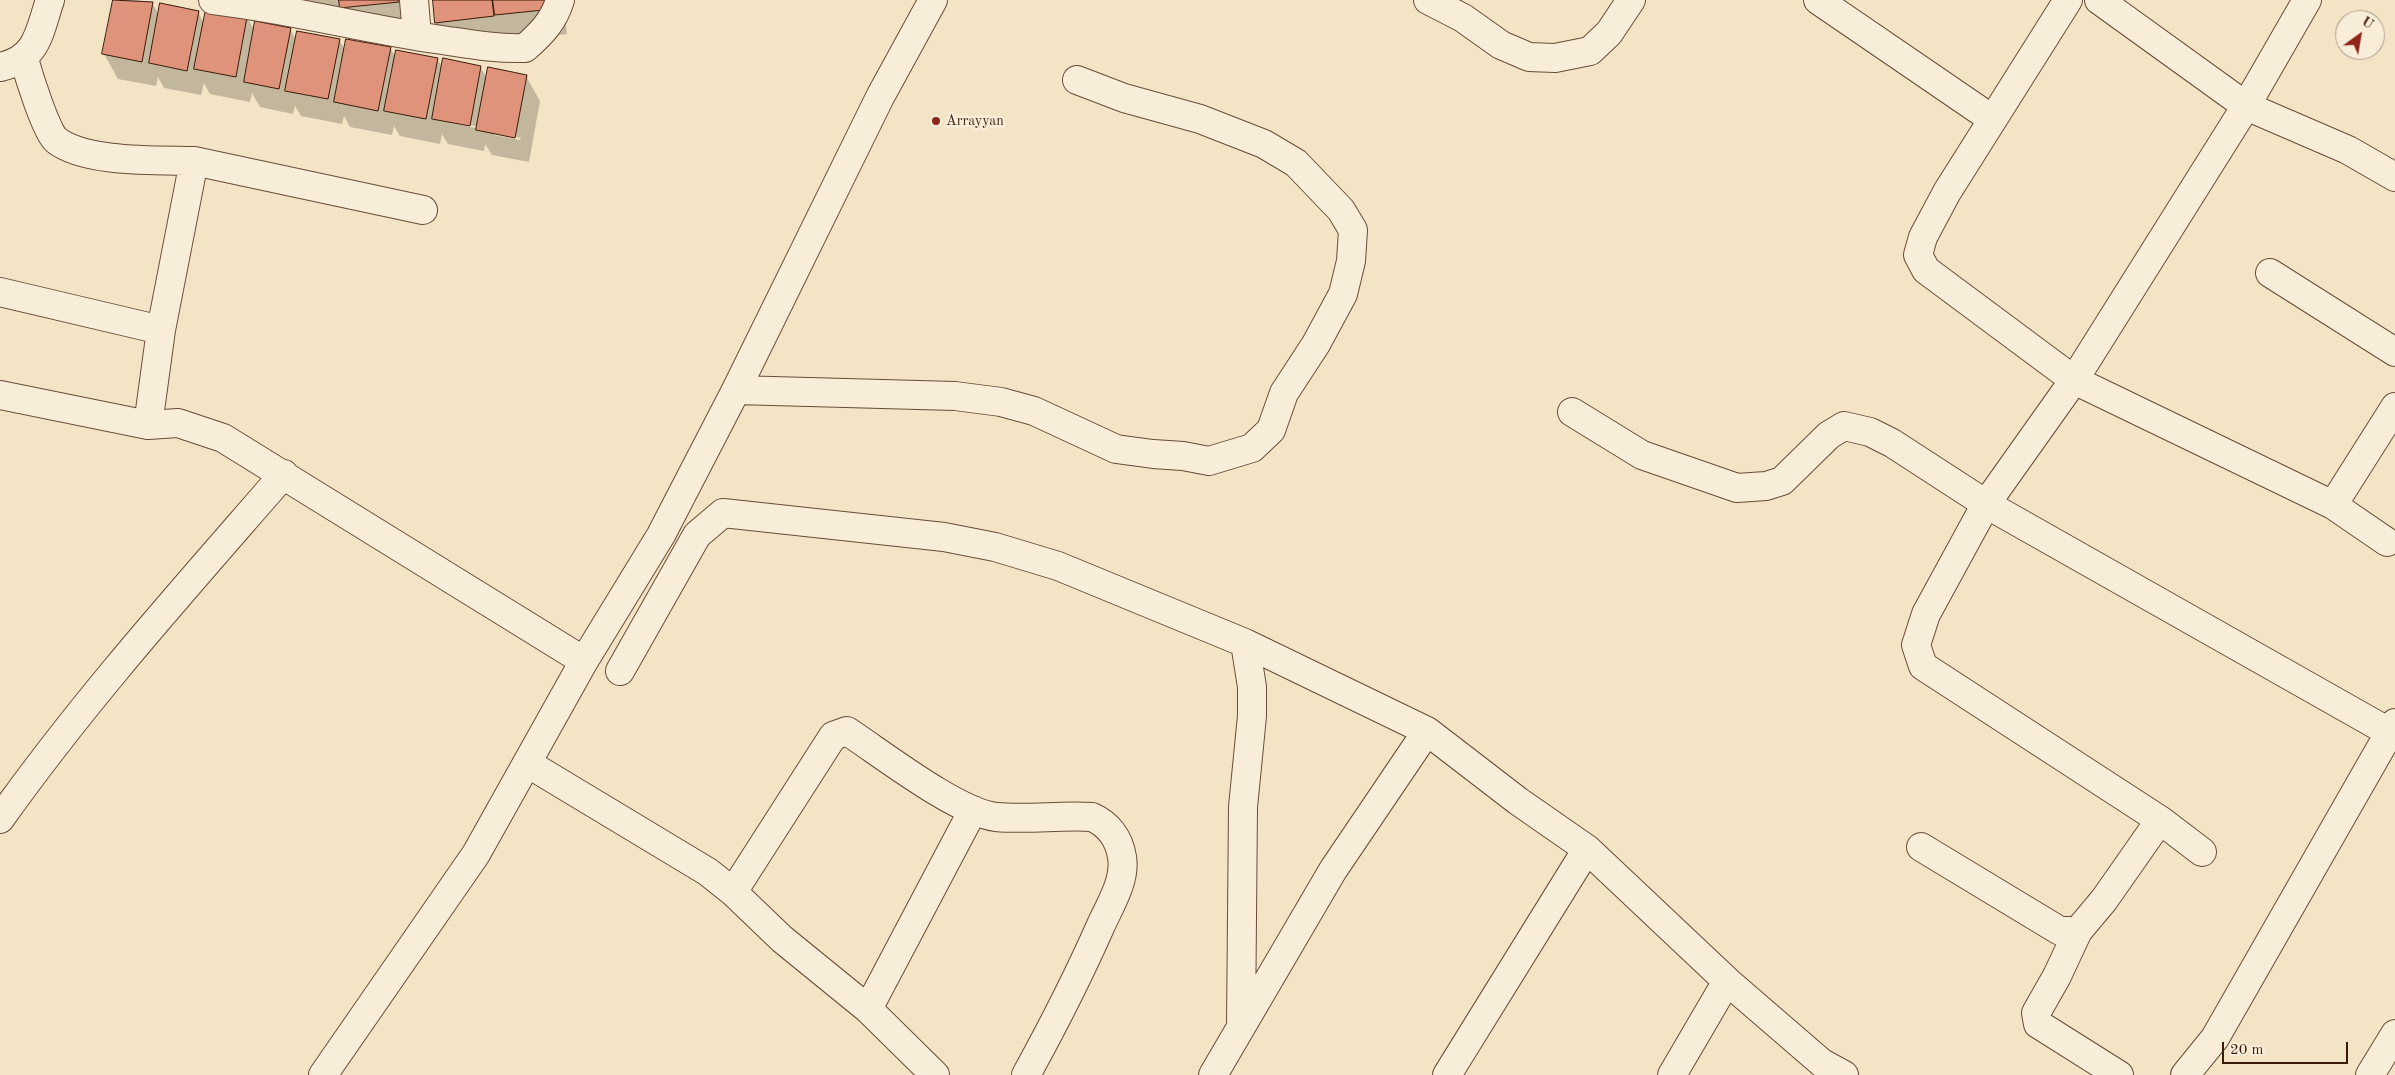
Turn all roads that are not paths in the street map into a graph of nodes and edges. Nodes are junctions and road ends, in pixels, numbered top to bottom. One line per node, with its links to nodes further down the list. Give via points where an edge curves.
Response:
1 (50, 0): 14 (street, via 36,44)
2 (213, 0): 12 (street)
3 (414, 0): 13 (street)
4 (560, 0): 13 (street, via 548,25 525,48 502,48)
5 (933, 0): 26 (street, via 880,97)
6 (1428, 0): 7 (street, via 1463,18 1501,45 1529,57 1555,58 1590,51 1609,33)
7 (1631, 0)
8 (1818, 0): 17 (street)
9 (2068, 0): 17 (street)
10 (2099, 0): 16 (street)
11 (2307, 0): 16 (street)
12 (244, 2): 13 (street)
13 (417, 36)
14 (6, 66): 18 (street, via 41,110 54,139 90,153 125,159)
15 (1077, 80): 26 (street, via 1124,98 1200,119 1264,144 1296,163 1341,210 1353,230 1352,262 1343,294 1284,393 1271,430 1252,448 1209,461 1116,449 1034,412 1001,402 955,396)
16 (2246, 106): 19 (street, via 2348,150); 25 (street)
17 (1992, 119): 25 (street, via 1947,192 1923,237 1918,255 1926,270)
18 (194, 161): 20 (street); 23 (street)
19 (2395, 177)
20 (423, 210)
21 (2270, 273): 24 (street)
22 (0, 292): 23 (street)
23 (161, 330): 30 (street)
24 (2395, 352)
25 (2074, 380): 32 (street); 33 (street)
26 (736, 390): 36 (street, via 660,535)
27 (0, 395): 30 (street)
28 (2395, 407): 33 (street)
29 (1572, 412): 32 (street, via 1642,455 1737,488 1782,481 1829,435 1844,426 1870,432 1892,443)
30 (148, 425): 31 (street, via 178,423 224,438)
31 (284, 474): 36 (street); 42 (street, via 53,746)
32 (1986, 504): 38 (street); 43 (street, via 1926,614 1916,645 1923,666)
33 (2333, 505): 34 (street)
34 (2387, 542)
35 (1245, 643): 37 (street, via 1058,566 996,547 944,537 723,513 697,535); 39 (street); 51 (street, via 1252,687 1252,716 1244,806)
36 (584, 661): 40 (street)
37 (620, 671)
38 (2392, 727): 61 (street, via 2216,1038)
39 (1427, 731): 45 (street); 51 (street, via 1332,870)
40 (527, 763): 47 (street, via 708,872); 53 (street, via 476,854)
41 (973, 810): 47 (street, via 940,793 848,732 833,736); 50 (street); 55 (street, via 995,817 1092,817 1110,829 1122,857 1120,881 1098,933 1071,993)
42 (0, 819)
43 (2160, 820): 46 (street); 48 (street)
44 (1921, 847): 48 (street, via 2060,931)
45 (1587, 849): 49 (street); 57 (street)
46 (2202, 852)
47 (733, 892): 50 (street, via 782,939)
48 (2078, 932): 60 (street, via 2036,1012 2038,1024)
49 (1727, 981): 58 (street); 59 (street, via 1822,1064)
50 (868, 1009): 54 (street)
51 (1241, 1028): 56 (street)
52 (2395, 1034): 62 (street)
53 (323, 1075)
54 (935, 1075)
55 (1026, 1075)
56 (1213, 1075)
57 (1447, 1075)
58 (1672, 1075)
59 (1844, 1075)
60 (2119, 1075)
61 (2185, 1075)
62 (2370, 1075)

